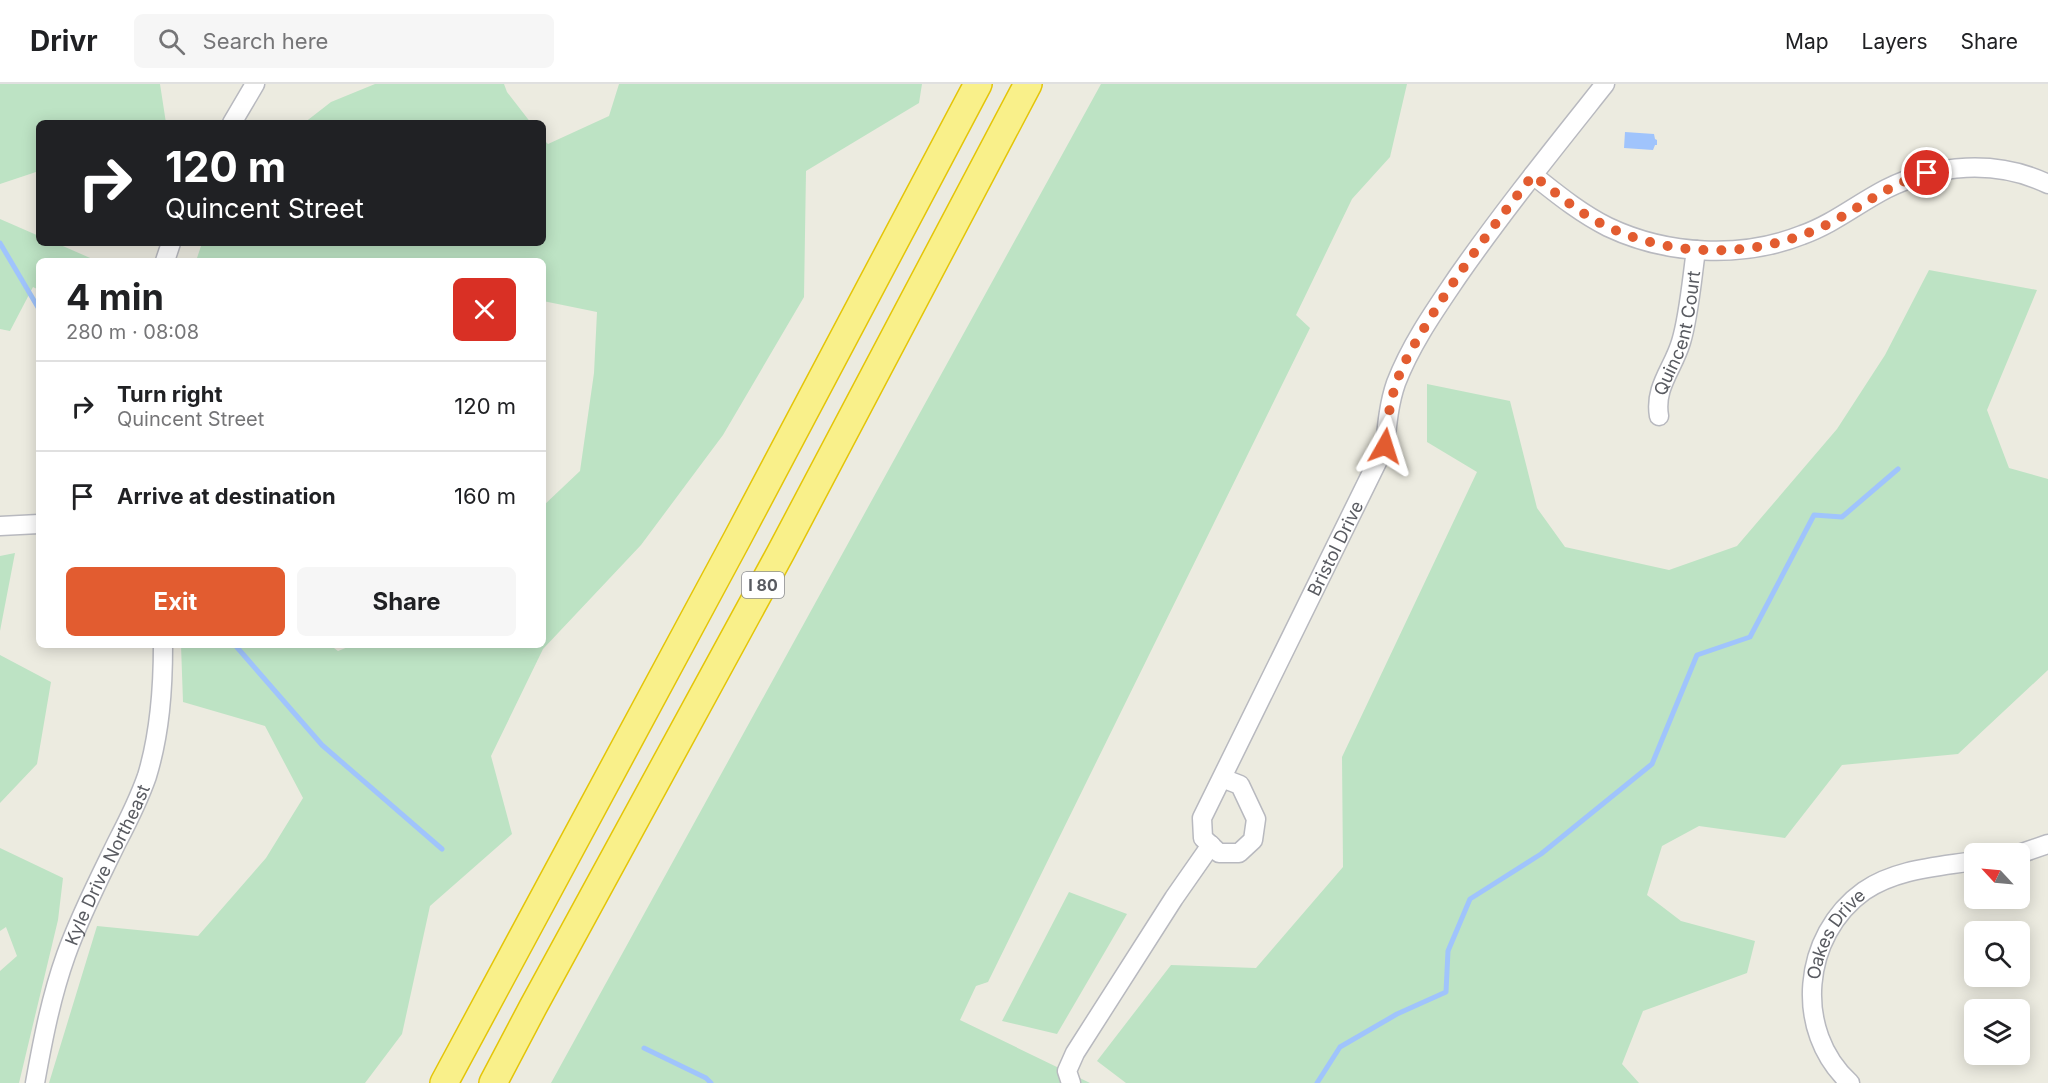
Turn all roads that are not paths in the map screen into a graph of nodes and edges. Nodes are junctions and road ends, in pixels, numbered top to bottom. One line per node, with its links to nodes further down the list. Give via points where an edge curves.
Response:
1 (255, 84): 5 (street)
2 (978, 84): 19 (highway, I 80)
3 (1028, 84): 20 (highway, I 80)
4 (1605, 84): 6 (street, Bristol Drive)
5 (234, 120)
6 (1533, 175): 8 (street, via 1578,210 1608,227 1665,246); 13 (street, Bristol Drive, via 1486,235 1407,357 1395,385 1385,446)
7 (2048, 184): 8 (street, via 1998,169 1942,170 1912,177 1884,190 1802,236 1734,250)
8 (1696, 250): 9 (street, Quincent Court, via 1682,340 1659,391)
9 (1659, 416)
10 (36, 524): 11 (street)
11 (0, 526)
12 (163, 648): 18 (street, Kyle Drive Northeast, via 162,701 146,778 66,954 49,1008)
13 (1222, 778): 15 (street, Bristol Drive, via 1202,818 1203,838); 15 (street, via 1240,785 1256,819 1253,840 1239,853 1219,853)
14 (2048, 844): 16 (street)
15 (1211, 845): 21 (street, via 1075,1053 1066,1071)
16 (2030, 850)
17 (1964, 863): 22 (street, Oakes Drive, via 1883,880 1844,908 1821,944 1810,990 1813,1016 1830,1060)
18 (35, 1083)
19 (444, 1083)
20 (493, 1083)
21 (1071, 1083)
22 (1850, 1083)

